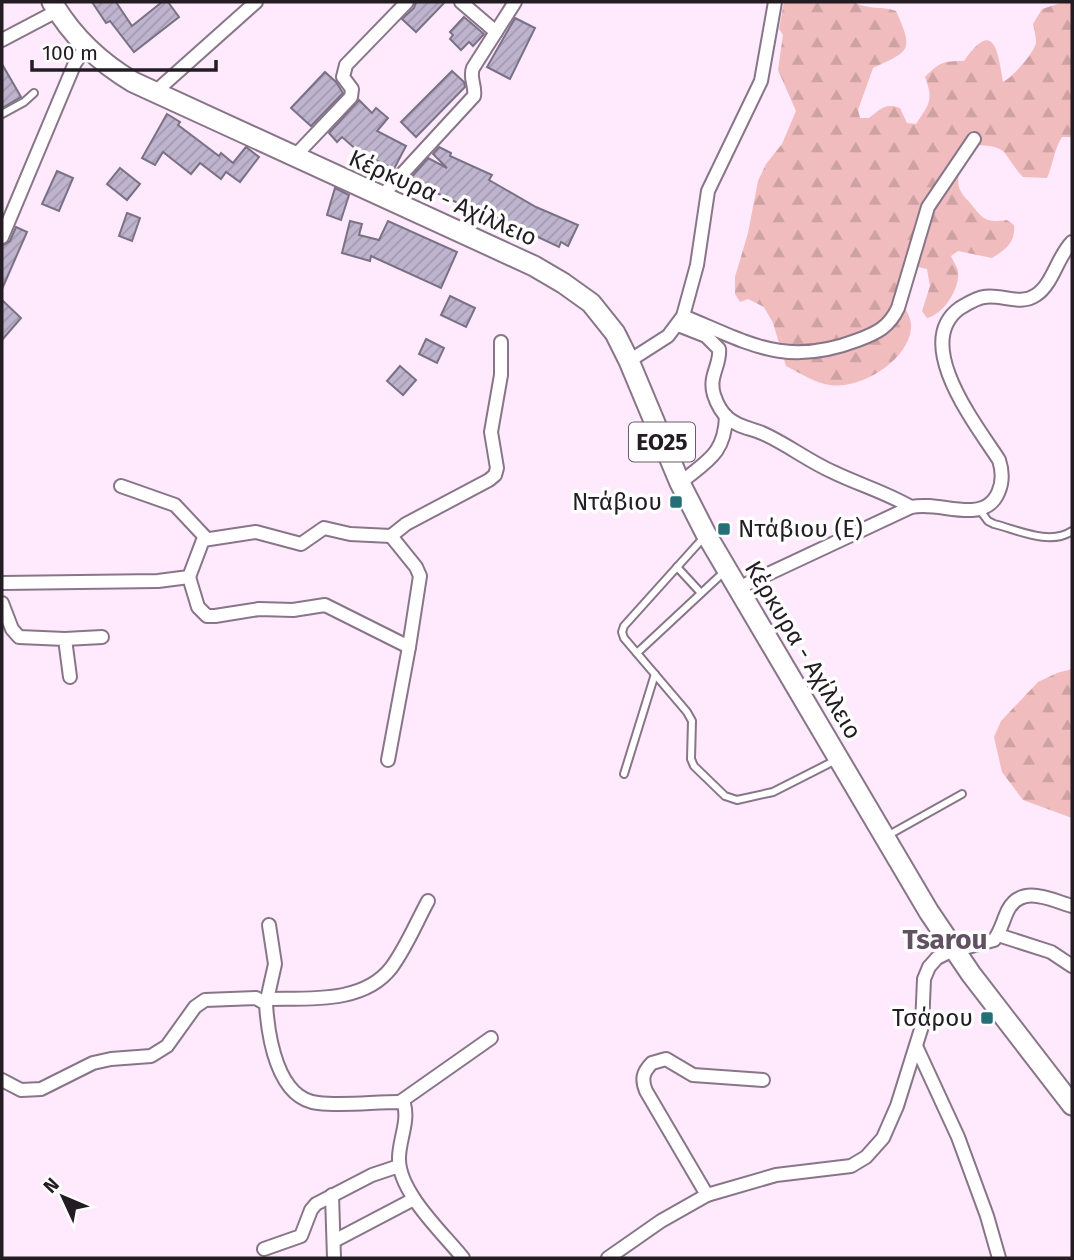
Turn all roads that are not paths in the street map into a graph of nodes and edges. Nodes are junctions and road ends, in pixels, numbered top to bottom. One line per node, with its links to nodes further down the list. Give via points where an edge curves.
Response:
1 (256, 2): 11 (street)
2 (407, 2): 14 (street, via 346,65 343,77 352,89 351,97)
3 (461, 2): 7 (street)
4 (515, 2): 7 (street)
5 (775, 2): 18 (street, via 761,81 708,191 697,265)
6 (55, 7): 8 (street); 9 (main road, Κέρκυρα - Αχίλλειο / ΕΟ25)
7 (496, 32): 15 (street, via 472,70 474,96)
8 (2, 40)
9 (86, 47): 11 (main road, Κέρκυρα - Αχίλλειο / ΕΟ25); 16 (street, via 75,63)
10 (34, 93): 12 (lane)
11 (153, 93): 14 (main road, Κέρκυρα - Αχίλλειο / ΕΟ25)
12 (2, 114)
13 (974, 139): 18 (street, via 928,207 898,308 880,331 841,347 782,353)
14 (294, 157): 15 (main road, Κέρκυρα - Αχίλλειο / ΕΟ25)
15 (380, 198): 20 (main road, Κέρκυρα - Αχίλλειο / ΕΟ25, via 563,283 604,318)
16 (2, 237)
17 (1072, 242): 25 (street, via 1046,286 1034,297 974,300 954,313 943,332 942,353 951,381 1002,470 999,492)
18 (680, 320): 20 (street, via 656,345); 21 (street, via 719,349 713,393)
19 (501, 342): 28 (street, via 501,375 491,432 497,471)
20 (629, 361): 22 (main road, Κέρκυρα - Αχίλλειο / ΕΟ25)
21 (726, 416): 22 (street, via 722,445); 24 (street)
22 (680, 483): 27 (main road, Κέρκυρα - Αχίλλειο / ΕΟ25)
23 (121, 486): 29 (street, via 174,505)
24 (911, 508): 25 (street); 34 (street)
25 (979, 509): 26 (lane, via 994,524 1043,537 1062,537)
26 (1072, 531)
27 (706, 534): 30 (lane); 31 (main road, Κέρκυρα - Αχίλλειο / ΕΟ25)
28 (391, 536): 29 (street, via 324,528 301,544 256,532); 39 (street, via 420,576)
29 (206, 538): 32 (street)
30 (677, 567): 35 (lane); 40 (lane, via 623,629 624,638)
31 (727, 569): 34 (main road, Κέρκυρα - Αχίλλειο / ΕΟ25); 35 (lane)
32 (189, 577): 33 (street); 39 (street, via 198,607 207,616 325,606)
33 (2, 583)
34 (738, 588): 43 (main road, Κέρκυρα - Αχίλλειο / ΕΟ25)
35 (701, 593): 40 (lane)
36 (2, 603): 38 (street, via 19,637)
37 (102, 637): 38 (street)
38 (65, 639): 42 (street)
39 (409, 647): 44 (street)
40 (637, 653): 41 (lane)
41 (655, 674): 43 (lane, via 692,721 694,766 731,799 773,792); 45 (lane)
42 (70, 677)
43 (839, 758): 47 (main road, Κέρκυρα - Αχίλλειο / ΕΟ25)
44 (388, 760)
45 (624, 774)
46 (962, 794): 47 (lane)
47 (886, 837): 52 (main road, Κέρκυρα - Αχίλλειο / ΕΟ25)
48 (428, 901): 54 (street, via 391,968 374,984 358,992)
49 (1072, 906): 51 (street, via 1035,895 1021,897 1010,906)
50 (269, 925): 54 (street, via 275,964)
51 (998, 935): 52 (street, via 991,942); 53 (street, via 1051,952)
52 (953, 951): 56 (street, via 937,958 927,971); 60 (main road, Κέρκυρα - Αχίλλειο / ΕΟ25)
53 (1072, 966)
54 (266, 1002): 57 (street, via 256,998 205,1000 167,1046 151,1056 93,1063 41,1089 21,1090); 59 (street, via 274,1057 297,1095 315,1103)
55 (491, 1038): 59 (street)
56 (916, 1046): 63 (street, via 891,1122 879,1144 862,1160 848,1167 776,1175); 70 (street, via 958,1137)
57 (2, 1080)
58 (763, 1080): 63 (street, via 693,1074 666,1059 652,1063 643,1075 646,1091)
59 (400, 1102): 61 (street, via 407,1114)
60 (1072, 1105)
61 (399, 1166): 62 (street); 64 (street)
62 (332, 1195): 65 (street); 66 (street, via 313,1207 301,1236)
63 (707, 1195): 69 (street)
64 (414, 1199): 65 (street); 68 (street)
65 (334, 1241): 67 (street)
66 (264, 1250)
67 (334, 1258)
68 (463, 1258)
69 (608, 1258)
70 (999, 1258)

